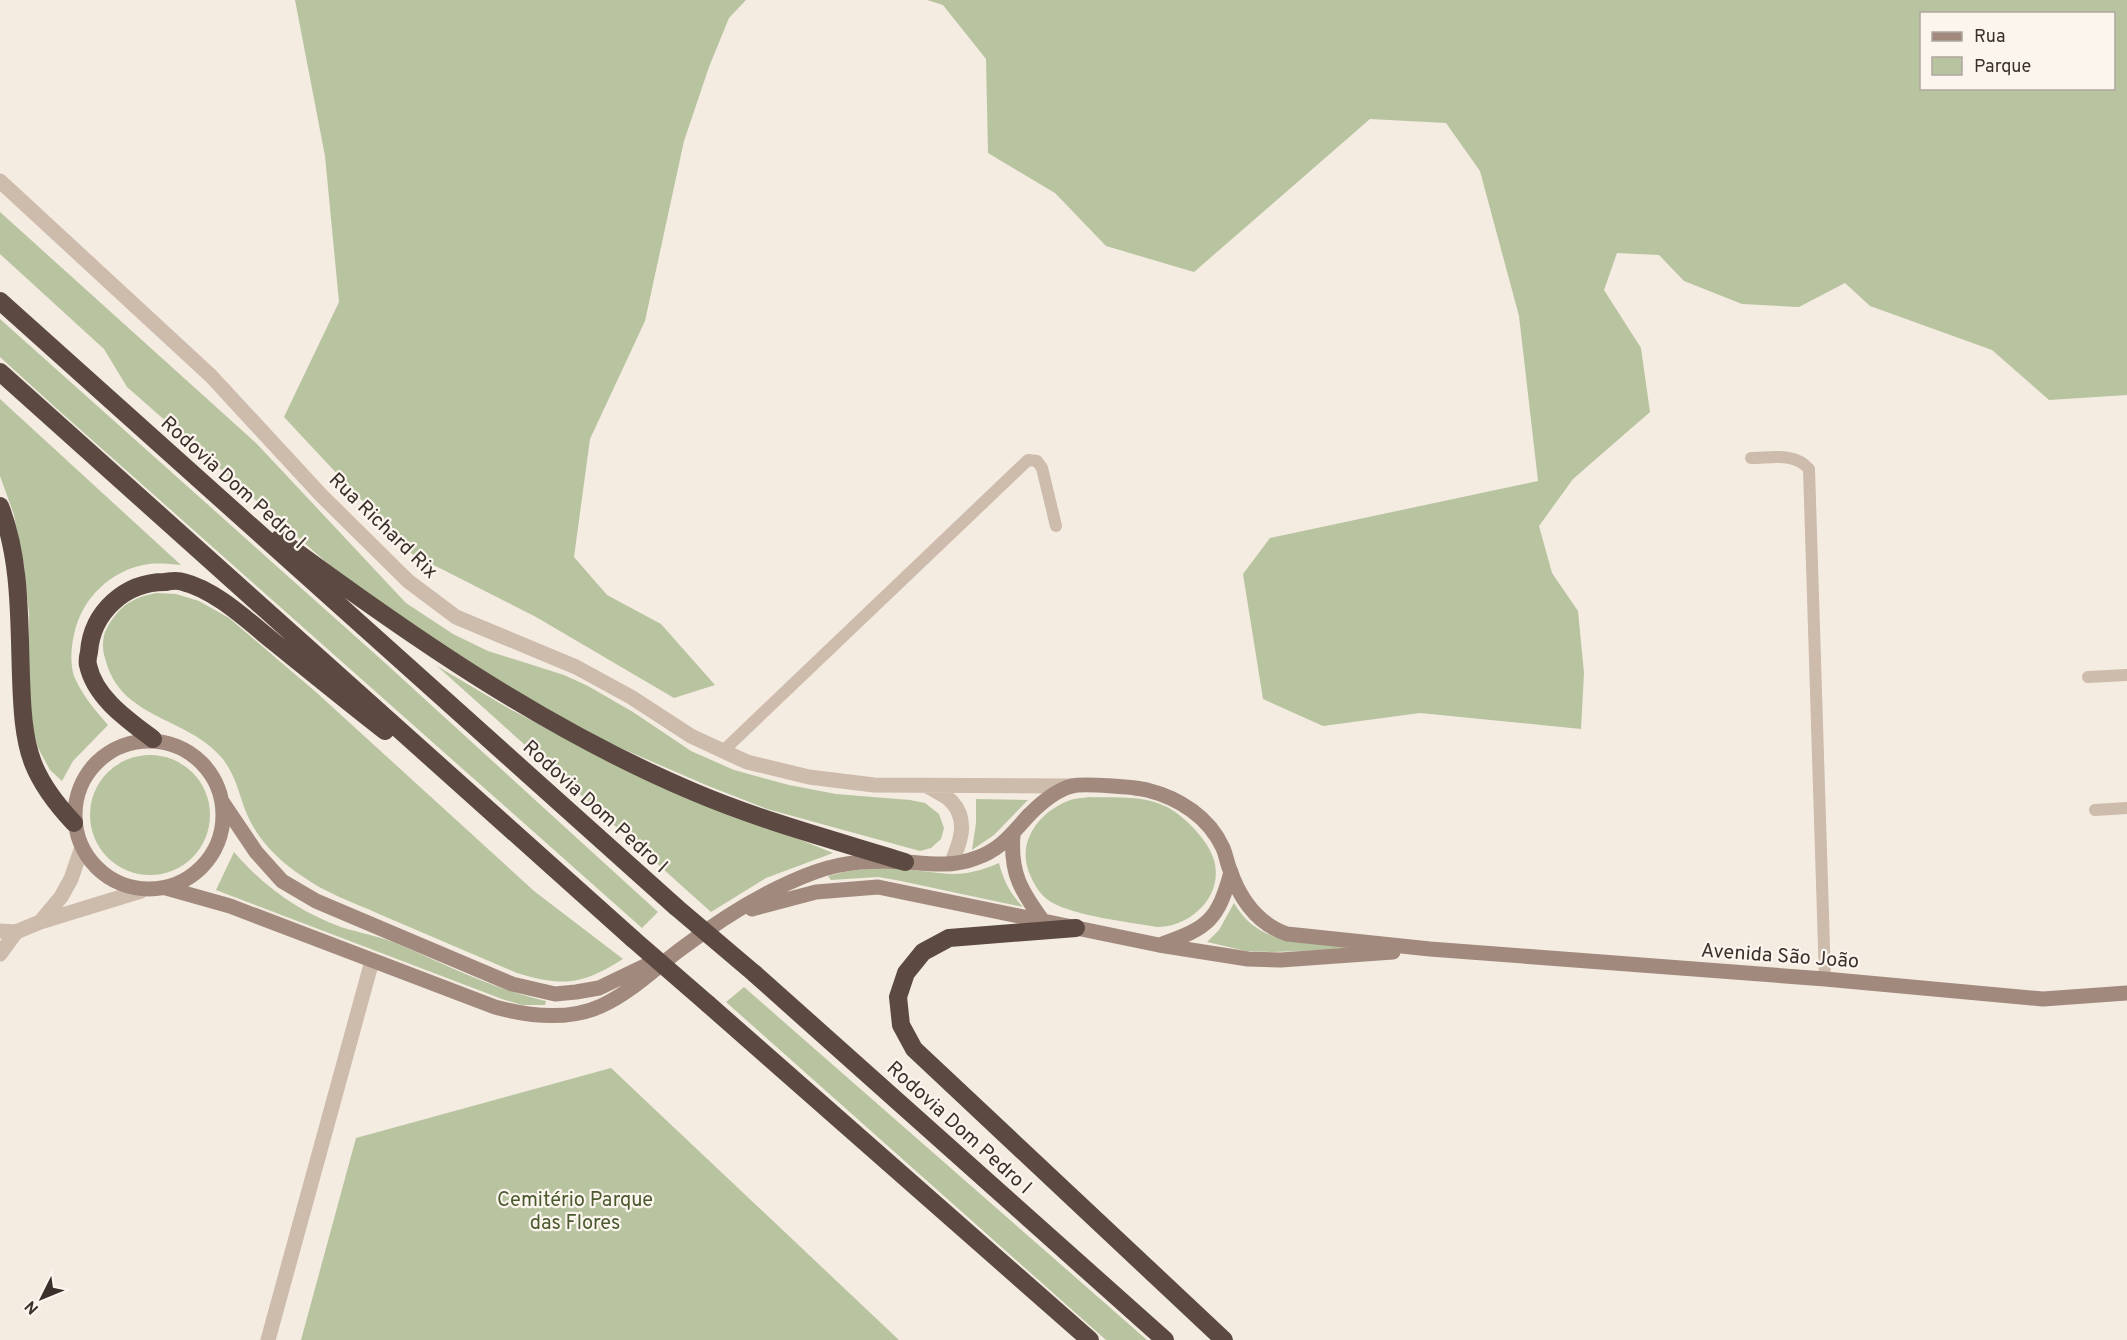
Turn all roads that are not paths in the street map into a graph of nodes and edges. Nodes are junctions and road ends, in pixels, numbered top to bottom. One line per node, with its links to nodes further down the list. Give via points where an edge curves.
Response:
1 (0, 181): 11 (street, Rua Richard Rix, via 211,376 321,495 408,581 456,617 576,667)
2 (0, 301): 5 (highway, Rodovia Dom Pedro I)
3 (0, 372): 22 (highway)
4 (1751, 458): 37 (lane, via 1795,458 1809,469)
5 (185, 469): 20 (highway, via 425,644 599,747 694,792 796,829); 41 (highway, Rodovia Dom Pedro I, bridge)
6 (0, 506): 17 (highway, via 13,554 22,695 33,763 54,801)
7 (1056, 526): 11 (lane, via 1042,468 1036,461 1028,460)
8 (2127, 675): 9 (lane)
9 (2088, 677)
10 (153, 740): 14 (main road, via 181,748 203,764); 17 (main road, via 125,745 102,756 85,774 76,797); 22 (highway, via 119,713 98,689 88,664 90,639 99,616 115,599 135,587 183,581 212,594 238,613)
11 (723, 751): 12 (street, Rua Richard Rix, via 747,762 809,777 874,785)
12 (927, 786): 13 (street, Rua Richard Rix); 21 (street, via 951,801 961,819 962,836)
13 (1073, 786): 18 (main road, via 1045,800); 23 (main road, via 1145,790 1177,801 1215,834)
14 (223, 803): 24 (main road, via 224,826 218,848 205,866 187,880); 32 (main road, via 256,852 282,881 316,902 512,984 555,994 599,987)
15 (2127, 808): 16 (lane)
16 (2094, 810)
17 (74, 823): 19 (main road)
18 (1013, 835): 21 (main road, via 986,855); 27 (main road, via 1011,857 1015,874)
19 (82, 847): 25 (main road, via 96,866 116,881); 28 (street, via 62,897)
20 (905, 862): 21 (main road); 26 (main road, via 857,861 824,868 775,889)
21 (951, 864)
22 (556, 870): 40 (highway, bridge)
23 (1231, 872): 33 (main road, via 1224,898 1206,924); 34 (main road, via 1248,906 1272,929 1287,934)
24 (166, 888): 25 (main road); 36 (main road, via 230,906)
25 (141, 891): 28 (street)
26 (729, 916): 27 (main road, via 816,892 878,887); 32 (main road)
27 (1043, 921): 29 (main road)
28 (40, 922): 31 (street)
29 (1076, 928): 33 (main road); 42 (highway, via 949,938 922,952 906,973 897,997 901,1025 914,1049)
30 (0, 932): 31 (street)
31 (16, 932): 35 (street)
32 (686, 945): 36 (main road, via 624,993 600,1007 572,1014 511,1011)
33 (1159, 945): 34 (main road, via 1248,959 1281,960)
34 (1430, 949): 37 (main road, Avenida São João)
35 (0, 954)
36 (372, 961): 39 (street)
37 (1825, 979): 38 (main road, Avenida São João, via 2043,999)
38 (2127, 993)
39 (268, 1340)
40 (1090, 1340)
41 (1165, 1340)
42 (1224, 1340)

